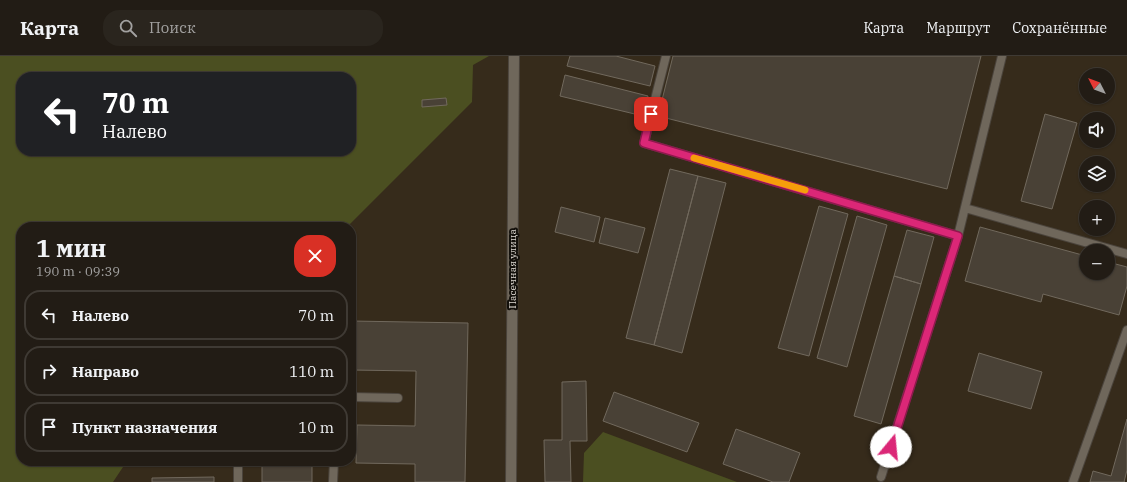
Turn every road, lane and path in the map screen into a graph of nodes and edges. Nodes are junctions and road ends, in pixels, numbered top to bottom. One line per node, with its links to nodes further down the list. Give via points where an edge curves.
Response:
1 (514, 56): 15 (street, Пасечная улица)
2 (666, 56): 5 (lane, via 644,143)
3 (1002, 56): 4 (lane)
4 (965, 208): 5 (lane); 6 (lane)
5 (958, 236): 12 (lane)
6 (1127, 254)
7 (1127, 330): 16 (lane)
8 (356, 397): 9 (lane)
9 (398, 398)
10 (238, 466): 13 (lane)
11 (334, 466): 14 (lane)
12 (881, 477)
13 (238, 482)
14 (333, 482)
15 (511, 482)
16 (1073, 482)

